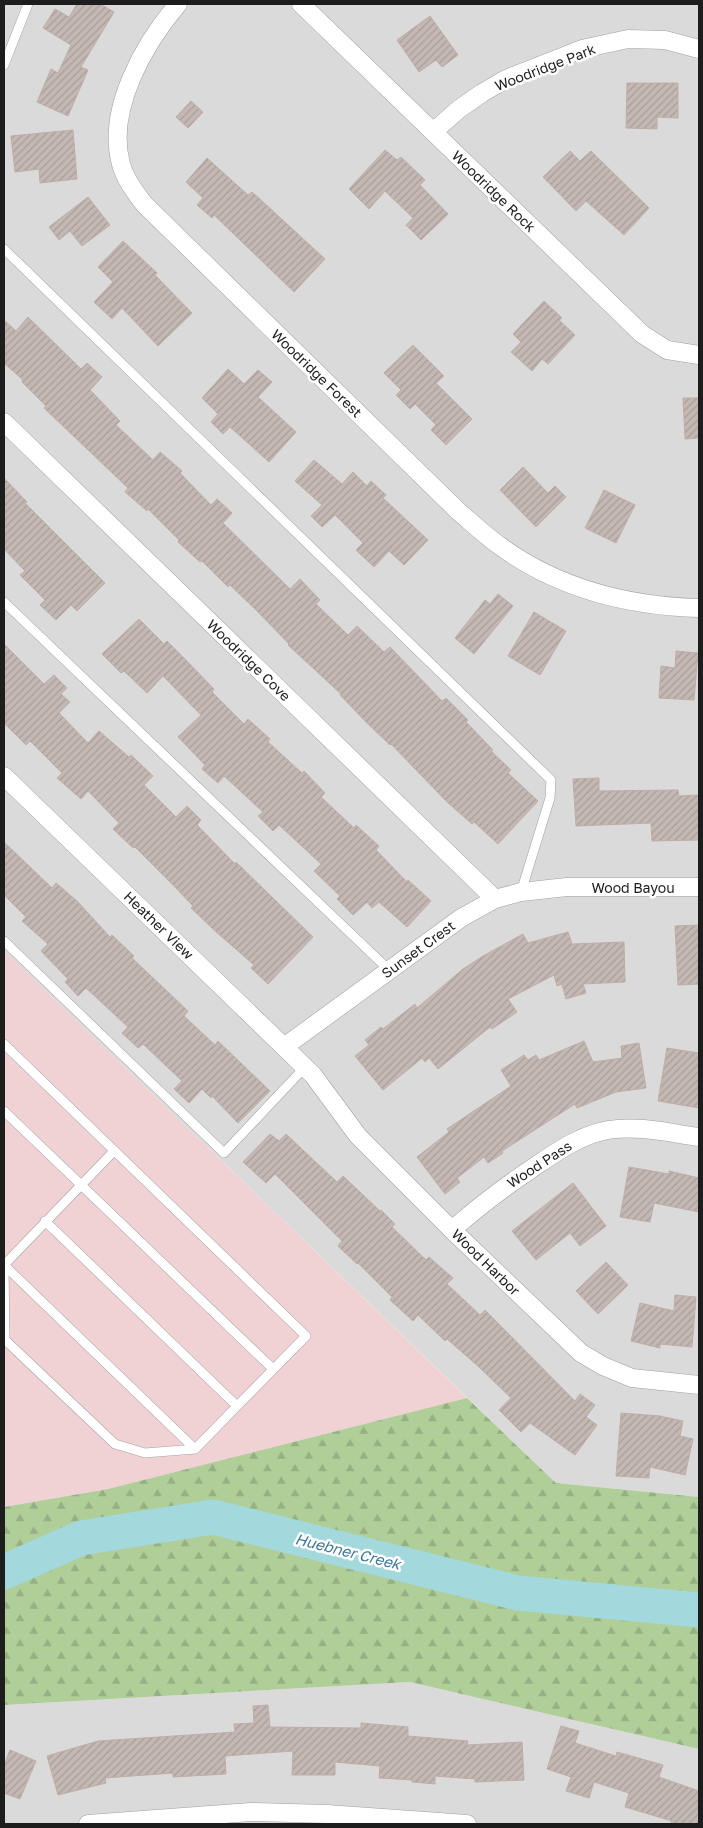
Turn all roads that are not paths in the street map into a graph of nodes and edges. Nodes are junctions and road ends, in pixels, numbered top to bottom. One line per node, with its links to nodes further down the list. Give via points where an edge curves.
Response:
1 (28, 4): 5 (lane)
2 (178, 4): 11 (street, Woodridge Forest, via 137,66 123,97 117,131 121,164 144,204 459,512 500,546 562,581 596,593 631,602)
3 (301, 4): 6 (street, Woodridge Rock)
4 (699, 49): 6 (street, Woodridge Park, via 665,40 628,39 582,49 506,79 460,109)
5 (4, 65)
6 (434, 132): 8 (street, Woodridge Rock, via 642,334 666,350)
7 (4, 249): 15 (lane, via 551,780 550,798)
8 (699, 355)
9 (4, 422): 16 (street, Woodridge Cove)
10 (4, 602): 18 (lane)
11 (699, 608)
12 (4, 776): 20 (street, Heather View)
13 (567, 887): 14 (street, Wood Bayou); 15 (street, Sunset Crest)
14 (699, 887)
15 (521, 892): 16 (street, Sunset Crest)
16 (495, 899): 18 (street, Sunset Crest, via 460,918)
17 (4, 942): 21 (lane, via 224,1153)
18 (389, 970): 20 (street, Sunset Crest)
19 (4, 1044): 24 (lane)
20 (284, 1047): 21 (street, Heather View)
21 (309, 1071): 27 (street, Wood Harbor, via 358,1136)
22 (4, 1111): 25 (lane)
23 (699, 1137): 27 (street, Wood Pass, via 626,1128 585,1136 507,1184)
24 (114, 1151): 25 (lane); 30 (lane, via 306,1336)
25 (82, 1184): 26 (lane); 30 (lane)
26 (45, 1221): 28 (lane); 32 (lane)
27 (452, 1230): 31 (street, Wood Harbor, via 581,1353 632,1378)
28 (4, 1265): 29 (lane); 33 (lane)
29 (4, 1339): 33 (lane, via 115,1444 145,1453)
30 (273, 1369): 32 (lane)
31 (699, 1385)
32 (237, 1406): 33 (lane)
33 (195, 1449)
34 (428, 1822): 35 (street, via 251,1812); 36 (street)
35 (88, 1824)
36 (467, 1824)

